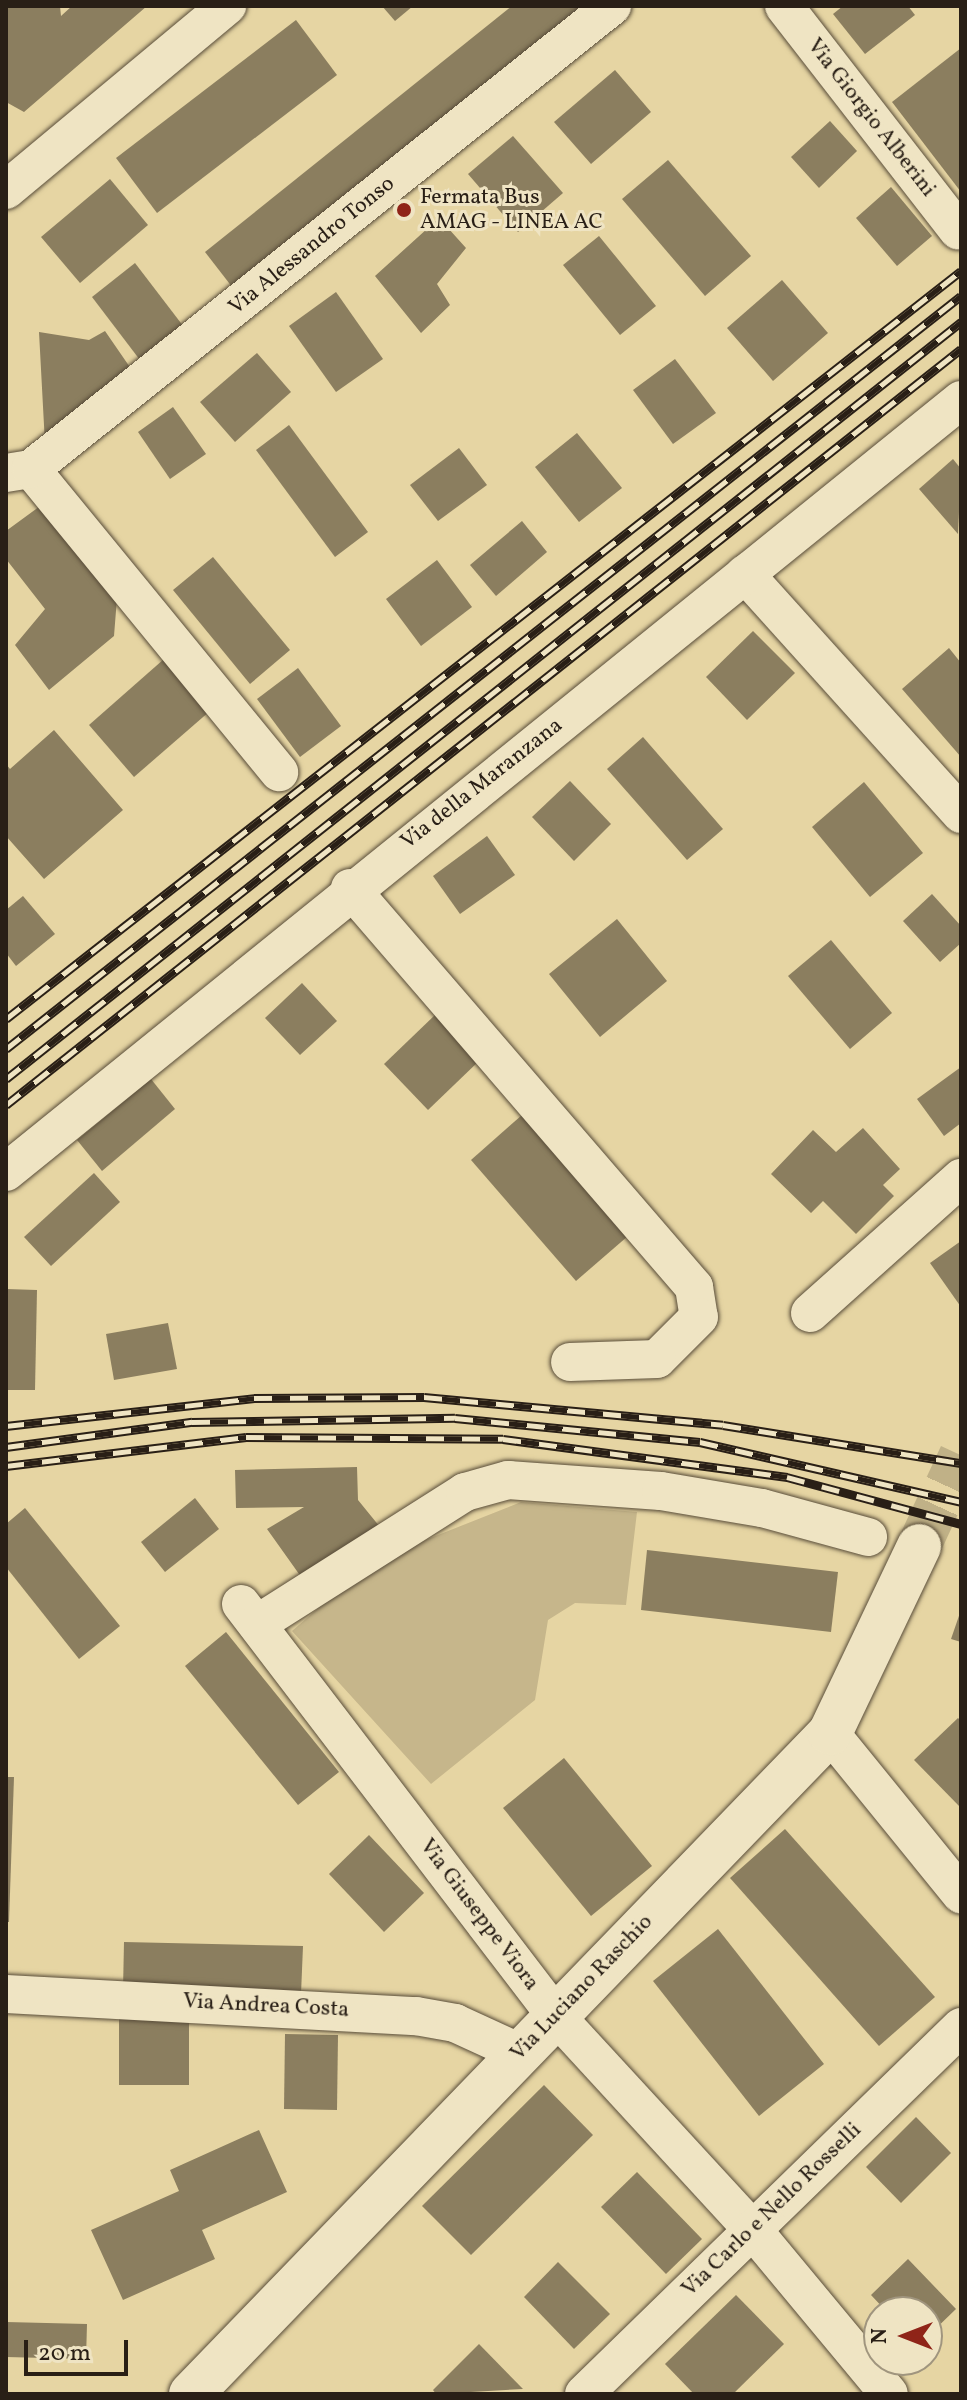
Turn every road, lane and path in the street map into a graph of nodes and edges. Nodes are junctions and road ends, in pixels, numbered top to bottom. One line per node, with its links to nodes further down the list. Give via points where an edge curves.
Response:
1 (227, 6): 4 (street)
2 (612, 6): 7 (street, Via Alessandro Tonso)
3 (784, 6): 5 (street, Via Giorgio Alberini)
4 (6, 190)
5 (958, 230)
6 (961, 400): 8 (street, Via della Maranzana)
7 (19, 471): 9 (street)
8 (745, 574): 10 (street); 11 (street, Via della Maranzana)
9 (279, 772)
10 (961, 814)
11 (350, 888): 12 (street, Via della Maranzana); 15 (street, via 694,1287 699,1317 657,1359)
12 (6, 1172)
13 (961, 1178): 14 (street)
14 (810, 1313)
15 (570, 1362)
16 (868, 1537): 21 (street, Via Giuseppe Viora, via 762,1508 661,1491 508,1480 465,1492 249,1614)
17 (919, 1546): 18 (street, Via Luciano Raschio)
18 (830, 1733): 19 (street); 21 (street, Via Luciano Raschio)
19 (961, 1894)
20 (6, 1994): 23 (street, Via Andrea Costa, via 416,2016 455,2023)
21 (555, 2015): 23 (street, Via Luciano Raschio); 24 (street, Via Giuseppe Viora)
22 (961, 2027): 24 (street, Via Carlo e Nello Rosselli)
23 (518, 2052): 25 (street, Via Luciano Raschio)
24 (752, 2229): 26 (street, Via Carlo e Nello Rosselli); 27 (street, Via Giuseppe Viora)
25 (191, 2394)
26 (584, 2394)
27 (889, 2394)

